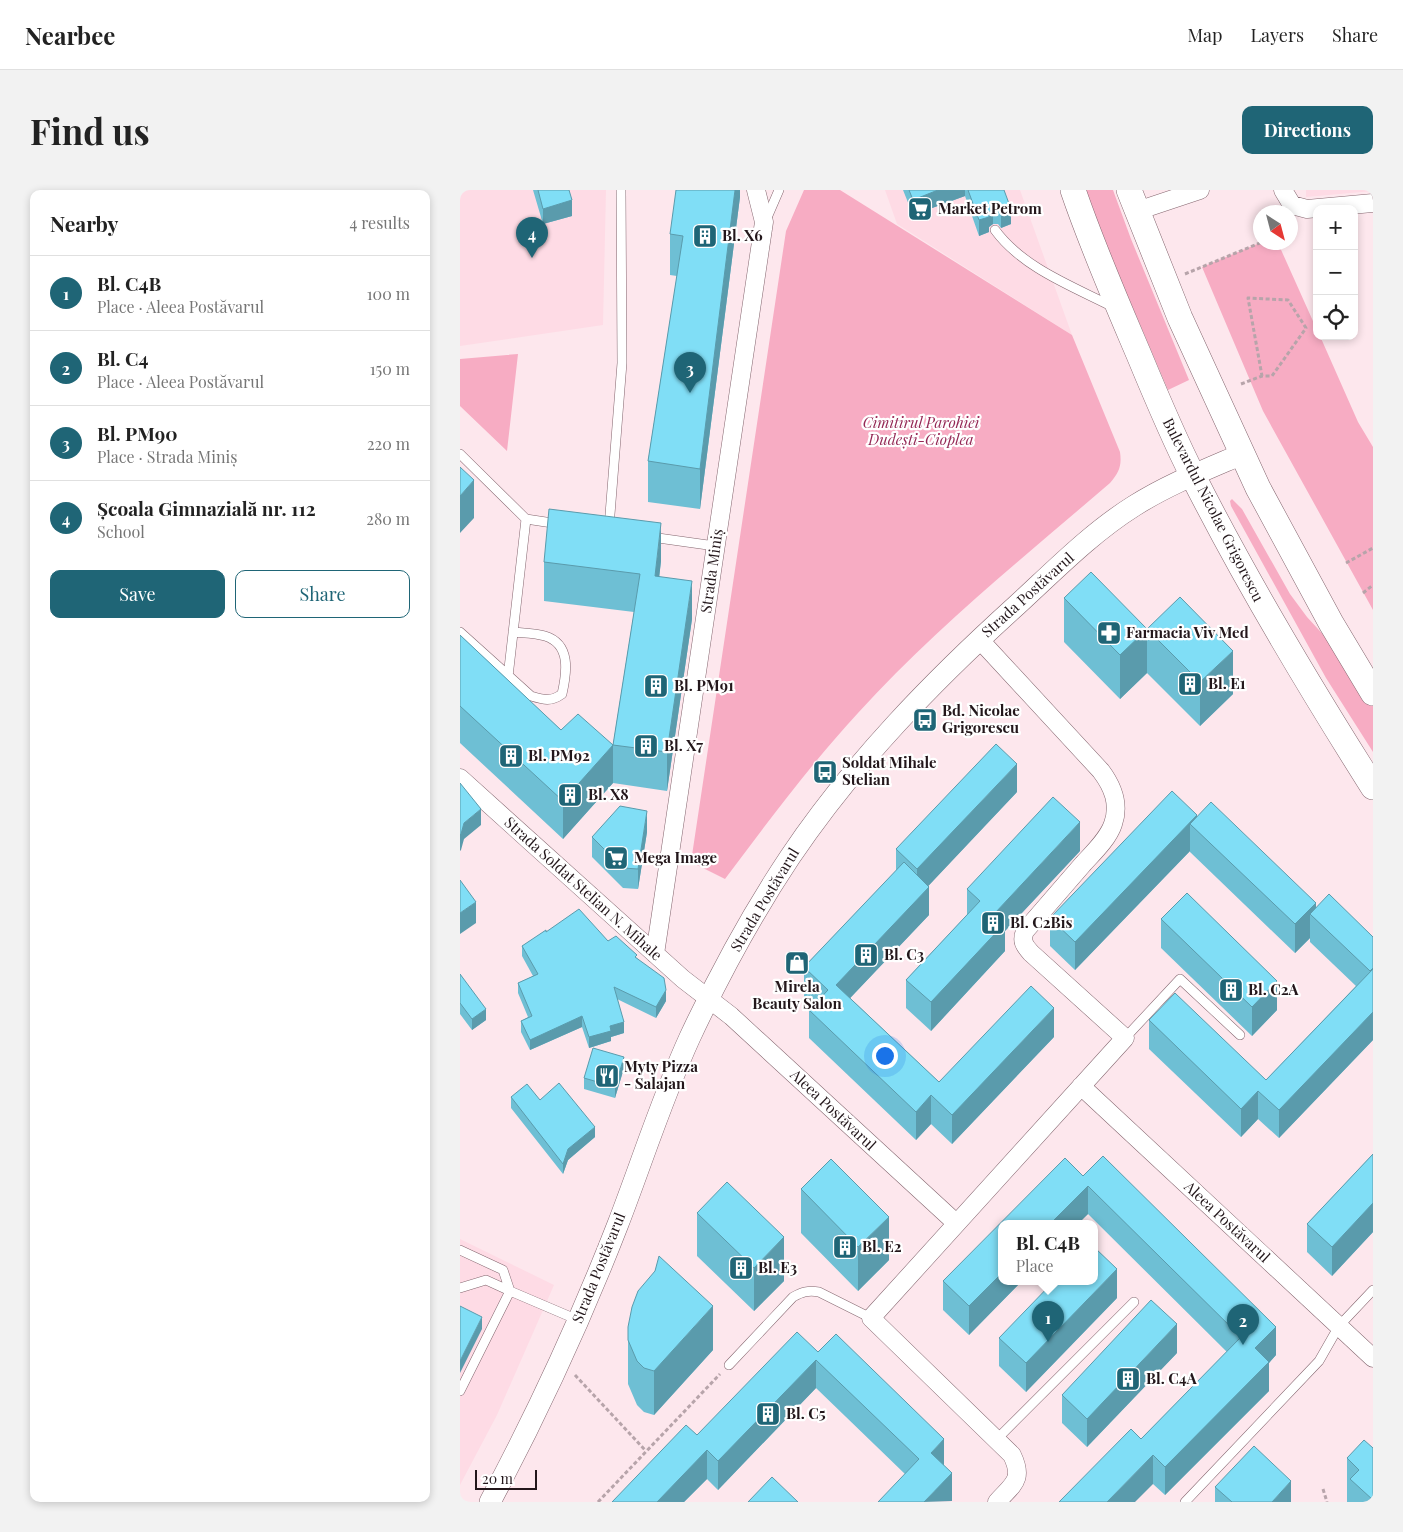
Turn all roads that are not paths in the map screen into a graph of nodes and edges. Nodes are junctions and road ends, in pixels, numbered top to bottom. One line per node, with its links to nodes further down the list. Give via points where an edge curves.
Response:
1 (621, 190): 17 (lane, via 622,363 604,530)
2 (756, 190): 9 (street, Strada Miniș)
3 (779, 190): 9 (lane)
4 (1073, 190): 11 (main road, Bulevardul Nicolae Grigorescu)
5 (1200, 190): 7 (street)
6 (1283, 190): 8 (street, via 1292,205 1307,209)
7 (1133, 201): 13 (main road)
8 (1373, 203)
9 (764, 222): 19 (street, Strada Miniș)
10 (995, 230): 11 (lane, via 1005,243 1032,265)
11 (1120, 311): 14 (main road, Bulevardul Nicolae Grigorescu)
12 (460, 454): 15 (lane)
13 (1242, 454): 14 (street, Strada Postăvarul); 24 (main road, via 1296,560)
14 (1192, 476): 22 (street, Strada Postăvarul, via 1116,517); 26 (main road, Bulevardul Nicolae Grigorescu, via 1248,581)
15 (526, 519): 16 (lane); 21 (lane)
16 (572, 526)
17 (618, 532)
18 (638, 535): 19 (lane)
19 (716, 546): 27 (street, Strada Miniș)
20 (460, 632): 23 (lane)
21 (513, 632): 23 (lane); 23 (lane, via 545,635 559,642 566,657 566,676 562,694 554,700 531,696)
22 (979, 639): 28 (street, Strada Postăvarul, via 904,714 814,822 755,912); 30 (street, via 1111,784 1115,797 1113,825 1022,938 1031,952)
23 (508, 677)
24 (1373, 692)
25 (460, 778): 27 (street, Strada Soldat Stelian N. Mihale)
26 (1373, 787)
27 (656, 954): 28 (street, Strada Soldat Stelian N. Mihale)
28 (709, 998): 32 (street, Aleea Postăvarul); 39 (street, Strada Postăvarul, via 672,1078)
29 (1240, 1035): 30 (lane, via 1180,979)
30 (1124, 1038): 31 (street)
31 (1081, 1086): 32 (street); 40 (street, Aleea Postăvarul)
32 (956, 1224): 38 (street)
33 (460, 1250): 35 (lane, via 503,1270)
34 (460, 1288): 35 (lane, via 486,1280)
35 (510, 1290): 39 (lane); 43 (lane)
36 (1373, 1290): 40 (lane)
37 (1134, 1302): 44 (lane)
38 (871, 1318): 42 (lane, via 819,1292 802,1292 793,1297); 44 (street)
39 (578, 1320): 45 (street, Strada Postăvarul)
40 (1339, 1326): 41 (street, Aleea Postăvarul); 47 (lane, via 1319,1361)
41 (1373, 1358)
42 (729, 1365)
43 (460, 1391)
44 (997, 1439): 46 (street, via 1018,1467 1016,1480)
45 (490, 1502)
46 (996, 1502)
47 (1185, 1502)

